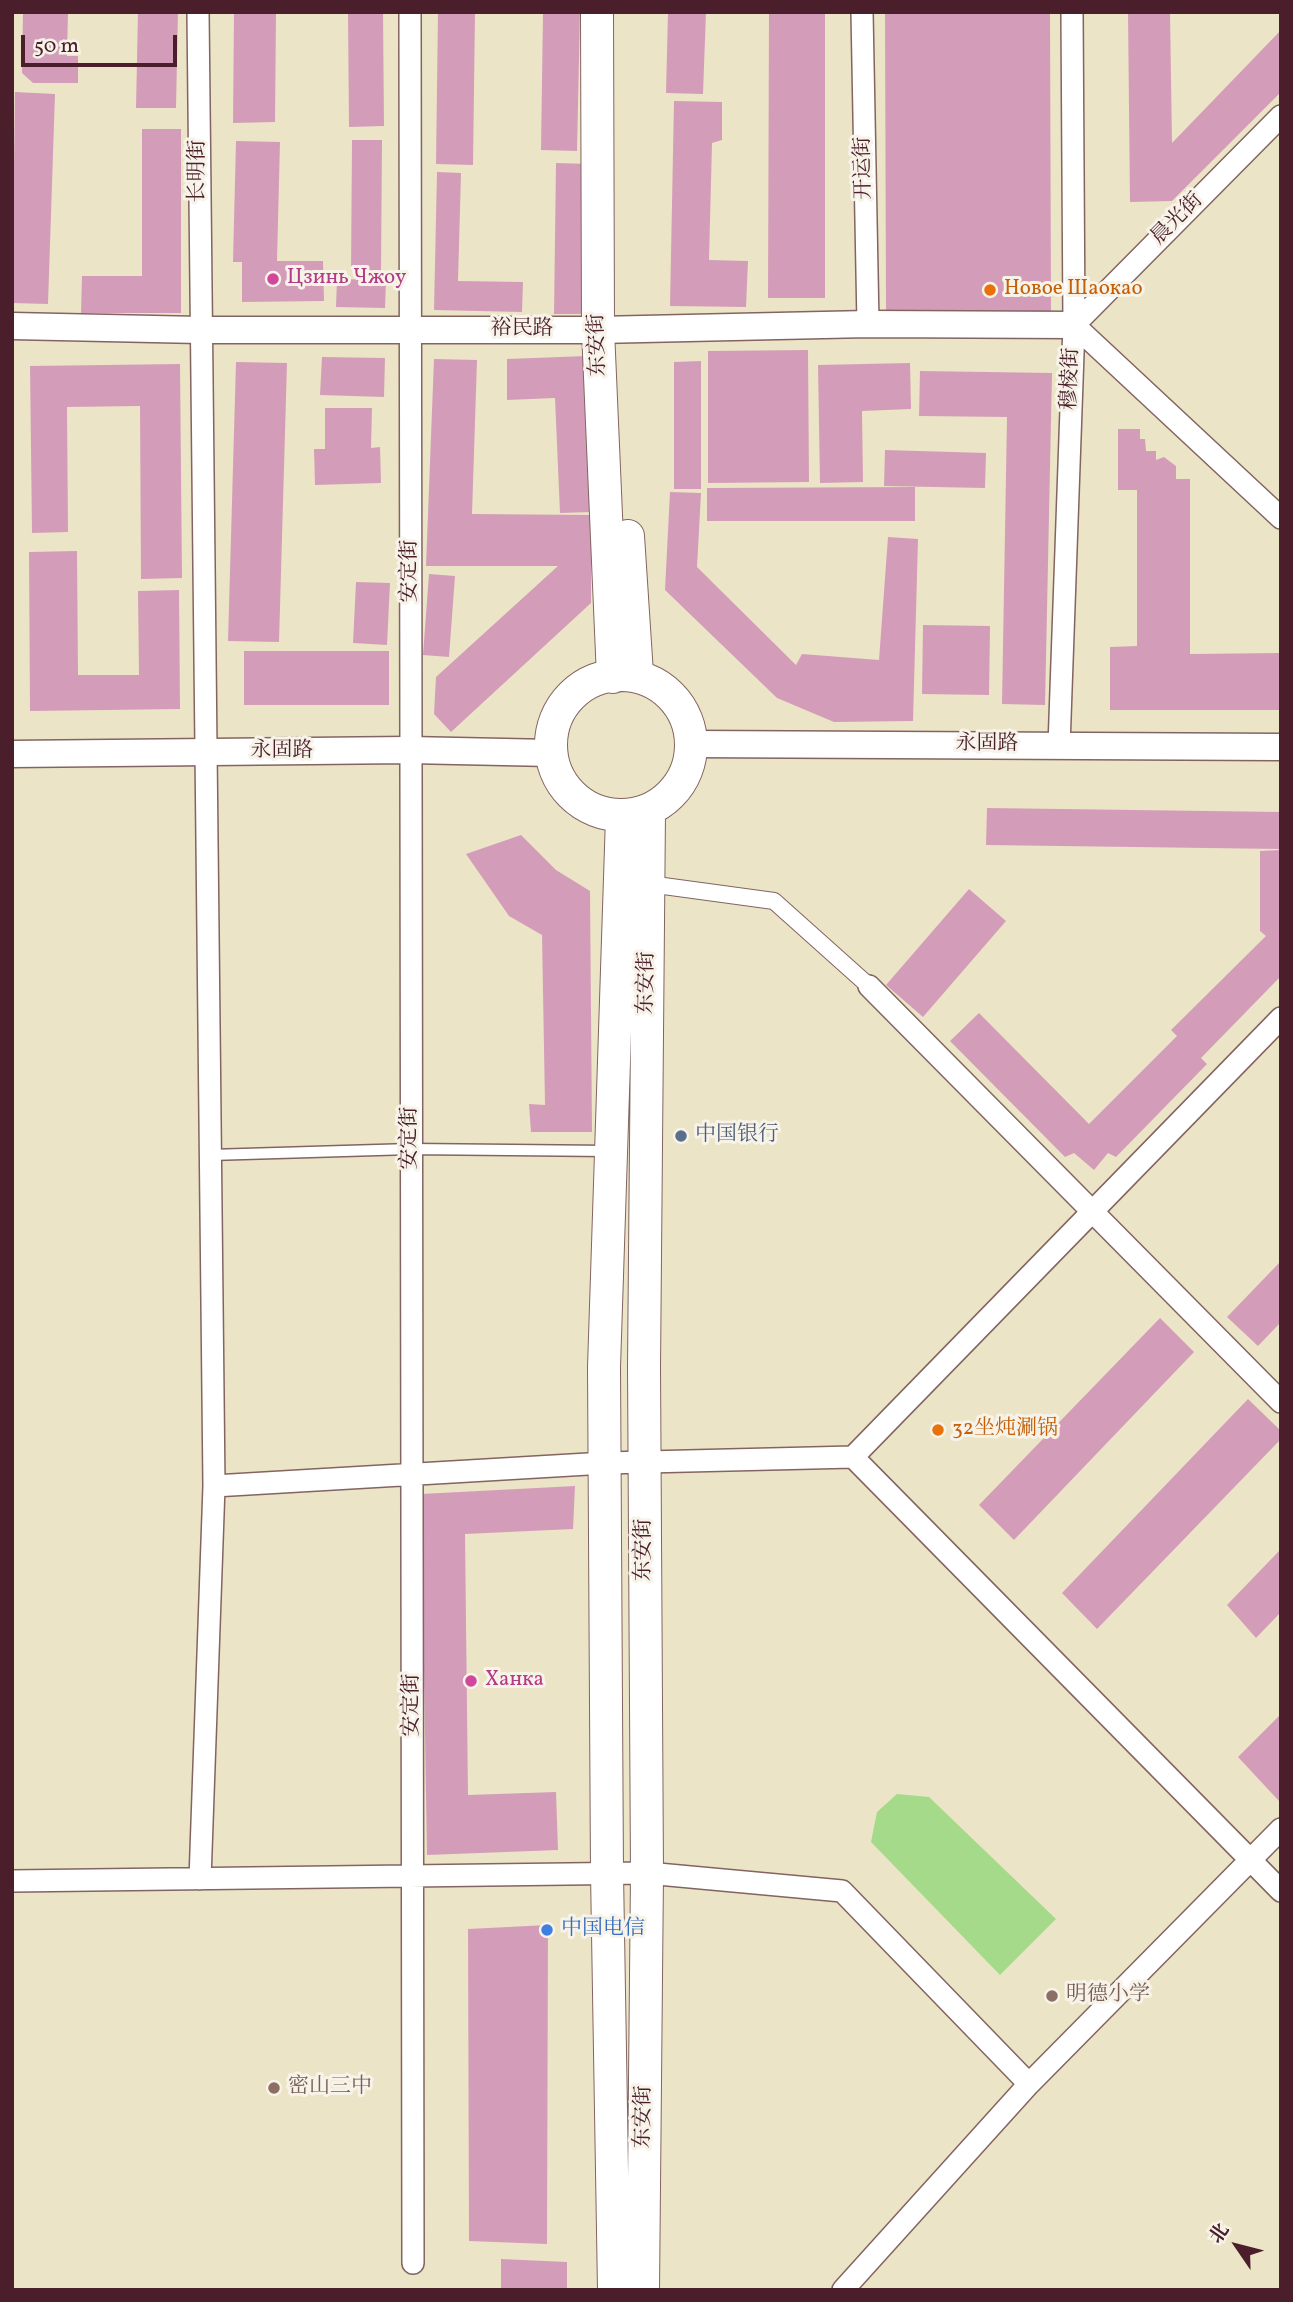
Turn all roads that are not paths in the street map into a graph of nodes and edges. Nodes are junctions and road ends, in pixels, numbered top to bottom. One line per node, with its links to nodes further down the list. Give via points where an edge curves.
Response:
1 (198, 12): 12 (street, 长明街)
2 (410, 12): 11 (street, 安定街)
3 (597, 12): 13 (main road, 东安街)
4 (614, 12): 13 (main road, 东安街)
5 (862, 12): 8 (street, 开运街)
6 (1072, 12): 9 (street, 穆棱街)
7 (1281, 116): 9 (street, 晨光街)
8 (868, 324): 9 (street, 裕民路); 13 (street, 裕民路)
9 (1074, 325): 14 (street); 17 (street, 穆棱街)
10 (12, 326): 12 (street, 裕民路)
11 (412, 329): 12 (street, 裕民路); 13 (street, 裕民路); 19 (street, 安定街)
12 (200, 330): 20 (street, 长明街)
13 (607, 330): 15 (main road, 东安街)
14 (1281, 518)
15 (625, 676): 16 (main road, via 670,694 686,717); 21 (main road, via 592,680 569,696 554,719)
16 (692, 744): 17 (street, 永固路); 23 (main road, via 688,771 672,795)
17 (1059, 746): 18 (street, 永固路)
18 (1281, 747)
19 (409, 751): 20 (street, 永固路); 21 (street, 永固路); 27 (street, 安定街)
20 (205, 752): 22 (street, 永固路); 29 (street, 长明街)
21 (551, 753): 23 (main road, via 555,774 571,797 594,812)
22 (12, 754)
23 (636, 814): 24 (main road, 东安街); 28 (main road, 东安街)
24 (649, 884): 25 (street, via 774,901); 33 (main road, 东安街)
25 (869, 986): 30 (street)
26 (1281, 1018): 30 (street)
27 (411, 1149): 28 (lane); 29 (lane); 35 (street, 安定街)
28 (611, 1151): 34 (main road, 东安街)
29 (210, 1155): 36 (street, 长明街)
30 (1092, 1212): 31 (street); 32 (street)
31 (1281, 1402)
32 (853, 1457): 33 (street); 38 (street)
33 (645, 1462): 34 (street); 40 (main road, 东安街)
34 (605, 1463): 35 (street); 39 (main road, 东安街)
35 (412, 1475): 36 (street); 41 (street, 安定街)
36 (214, 1486): 42 (street, 长明街)
37 (1281, 1829): 38 (street)
38 (1250, 1860): 44 (street); 45 (street)
39 (607, 1873): 40 (street); 41 (street); 47 (main road, 东安街)
40 (647, 1873): 45 (street, via 842,1891); 48 (main road, 东安街)
41 (414, 1876): 42 (street); 46 (street, 安定街)
42 (200, 1879): 43 (street)
43 (12, 1881)
44 (1281, 1891)
45 (1029, 2084): 49 (street)
46 (412, 2263)
47 (614, 2290)
48 (643, 2290)
49 (843, 2290)

